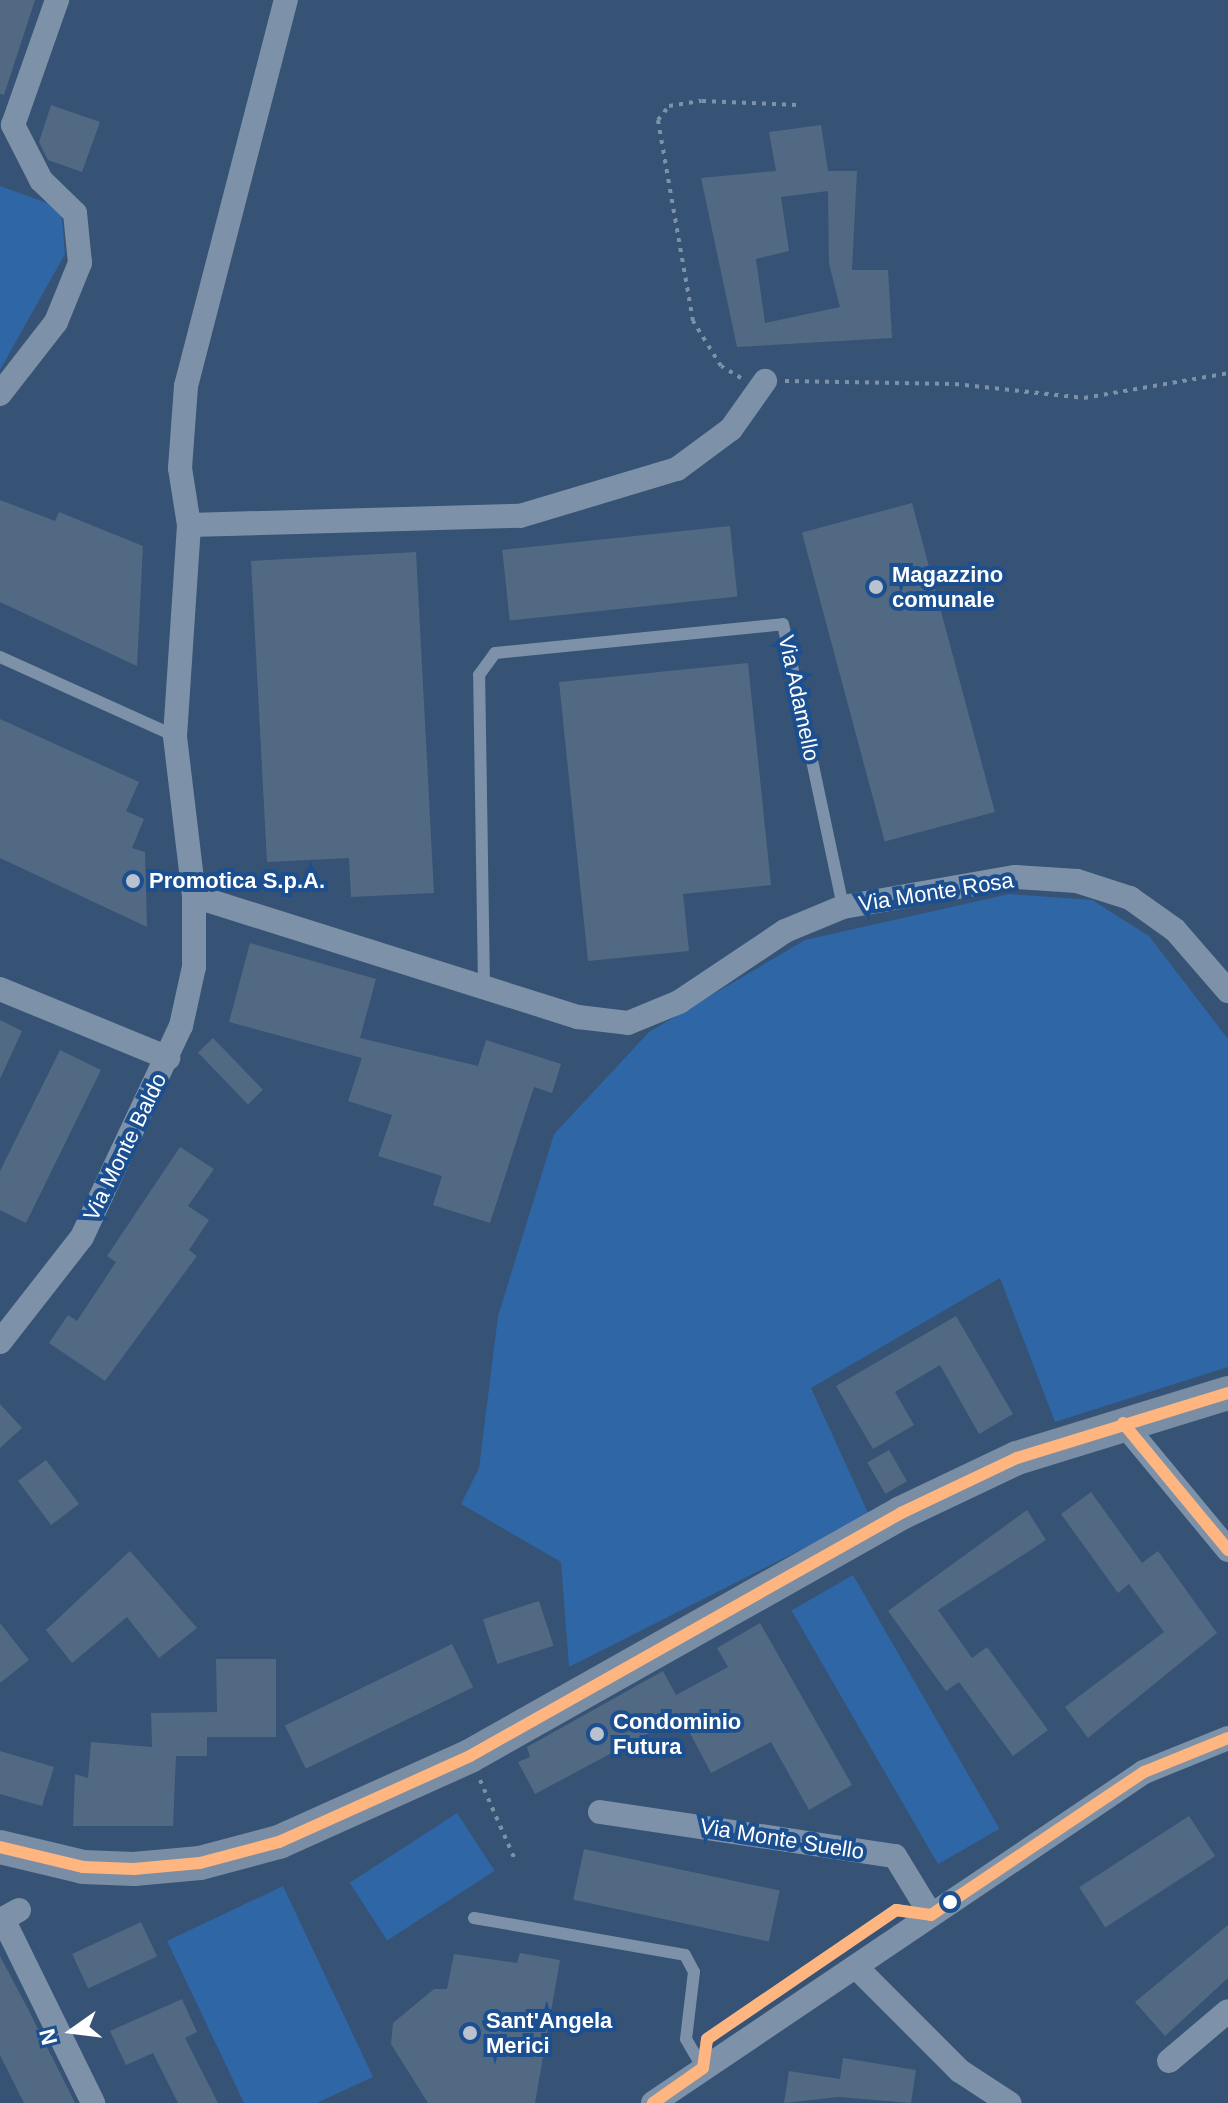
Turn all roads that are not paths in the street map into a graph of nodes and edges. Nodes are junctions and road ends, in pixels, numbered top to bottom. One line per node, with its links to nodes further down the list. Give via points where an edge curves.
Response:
1 (57, 0): 4 (street, via 13,125 41,180 75,213 80,263 56,322)
2 (286, 0): 5 (street, via 186,386 180,468)
3 (765, 381): 5 (street, via 731,429 677,469 520,516)
4 (0, 394)
5 (189, 525): 7 (street)
6 (0, 657): 7 (lane)
7 (175, 736): 8 (street)
8 (194, 896): 10 (street); 13 (street, via 194,967)
9 (843, 907): 10 (street, via 785,931 679,1002 628,1023 578,1017); 10 (lane, Via Adamello, via 783,624 495,653 479,675); 12 (street, Via Monte Rosa, via 1015,877 1077,881 1130,898 1164,922)
10 (484, 986)
11 (0, 989): 13 (street, Via Monte Baldo)
12 (1228, 991)
13 (168, 1058): 14 (street, Via Monte Baldo, via 82,1237)
14 (0, 1342)
15 (1223, 1400): 16 (street)
16 (1123, 1423): 17 (street); 22 (street, via 1017,1458 901,1513 357,1813 200,1863 83,1867)
17 (1228, 1550)
18 (1228, 1738): 24 (street, via 1144,1772)
19 (600, 1812): 24 (street, Via Monte Suello, via 895,1856)
20 (0, 1834): 22 (street)
21 (0, 1847): 22 (street)
22 (35, 1855)
23 (19, 1910): 30 (street, via 3,1919)
24 (931, 1915): 26 (street); 29 (lane, via 896,1910 707,2039)
25 (474, 1918): 29 (lane, via 685,1955 694,1972 686,2039)
26 (856, 1967): 29 (street); 32 (street, via 960,2071)
27 (1228, 2011): 28 (street)
28 (1169, 2061)
29 (703, 2068): 31 (street)
30 (93, 2103)
31 (653, 2103)
32 (1009, 2103)

